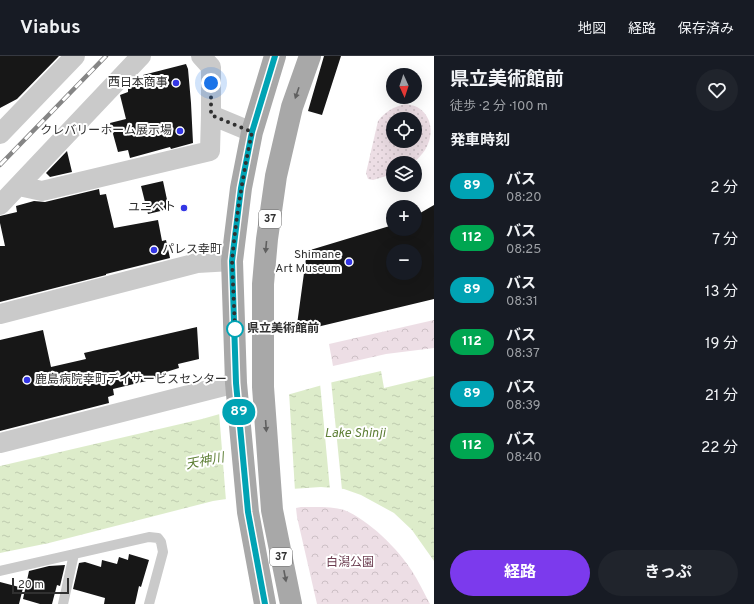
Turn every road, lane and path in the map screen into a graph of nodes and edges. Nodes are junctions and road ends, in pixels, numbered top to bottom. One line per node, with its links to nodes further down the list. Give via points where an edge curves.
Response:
1 (75, 56): 9 (street)
2 (141, 56): 10 (street)
3 (201, 56): 7 (street, via 211,67)
4 (261, 56): 8 (main road)
5 (275, 56): 8 (main road, 37)
6 (310, 56): 21 (main road, 37, one-way to 21, via 292,107 276,176 263,284 263,387 272,510)
7 (211, 115): 8 (street); 10 (street, via 210,151 42,191)
8 (252, 132): 12 (main road, 37, via 241,188)
9 (0, 134)
10 (19, 186): 11 (street)
11 (0, 205)
12 (232, 261): 13 (street, via 197,263); 14 (main road, 37)
13 (0, 314)
14 (237, 393): 15 (street); 20 (main road, 37, via 248,512)
15 (0, 443)
16 (74, 554): 17 (lane); 18 (lane); 19 (lane, via 149,537 158,538 162,552)
17 (0, 571)
18 (63, 604)
19 (150, 604)
20 (265, 604)
21 (291, 604)

